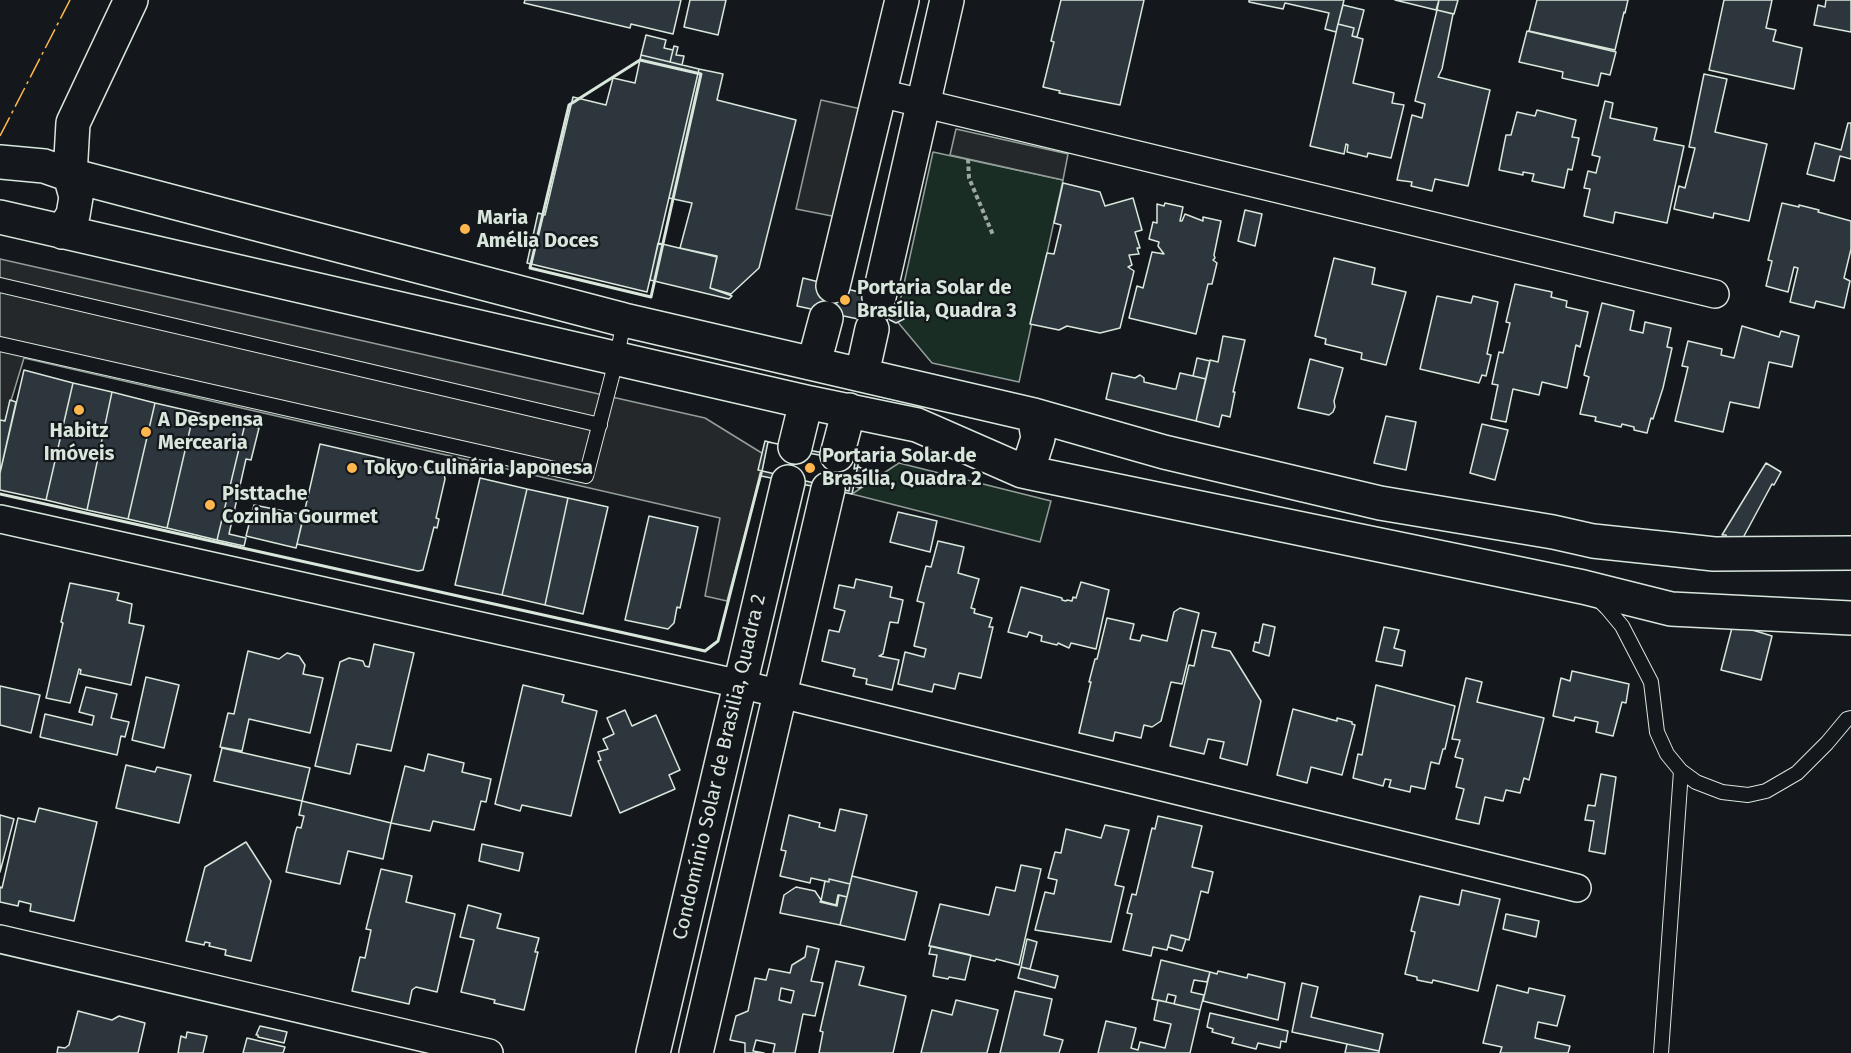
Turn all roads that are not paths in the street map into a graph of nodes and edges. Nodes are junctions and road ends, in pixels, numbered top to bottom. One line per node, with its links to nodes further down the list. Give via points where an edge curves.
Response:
1 (131, 0): 7 (street, via 73,123)
2 (902, 0): 4 (street)
3 (947, 0): 5 (street)
4 (880, 93): 5 (street); 10 (street)
5 (923, 103): 11 (street); 14 (street)
6 (0, 162): 7 (street, via 44,166)
7 (70, 175): 9 (street, via 76,196 73,215); 17 (street)
8 (0, 217): 9 (street)
9 (62, 232): 20 (street)
10 (841, 254): 11 (street); 13 (street)
11 (886, 264): 15 (street)
12 (0, 285): 26 (lane)
13 (833, 286)
14 (1715, 294)
15 (879, 297)
16 (826, 318): 21 (street)
17 (624, 321): 20 (lane); 21 (street)
18 (872, 329): 22 (street)
19 (0, 344): 26 (lane, via 586,476)
20 (617, 357): 23 (street); 26 (lane)
21 (814, 363): 22 (street)
22 (862, 374): 25 (street)
23 (806, 402): 24 (street); 27 (street)
24 (849, 410): 28 (street); 29 (street, via 917,425)
25 (1034, 415): 29 (street, via 1038,438); 31 (street, via 1164,452 1380,503 1593,541 1714,554)
26 (600, 424)
27 (795, 447)
28 (837, 455)
29 (1022, 471): 32 (street)
30 (0, 519): 34 (street)
31 (1851, 553)
32 (1583, 587): 33 (street, via 1671,609); 37 (lane, via 1615,617 1637,654 1651,682 1657,732 1667,754)
33 (1851, 618)
34 (740, 684): 35 (street); 35 (street, Condomínio Solar de Brasilia, Quadra 2, via 784,496 825,504); 41 (street, Condomínio Solar de Brasilia, Quadra 2)
35 (780, 694): 38 (street); 42 (street, Condomínio Solar de Brasilia, Quadra 2)
36 (1850, 719): 37 (lane, via 1797,773 1766,791 1748,795 1722,792)
37 (1681, 771): 43 (lane)
38 (1577, 888)
39 (0, 939): 40 (street)
40 (489, 1053)
41 (652, 1053)
42 (696, 1053)
43 (1661, 1053)

